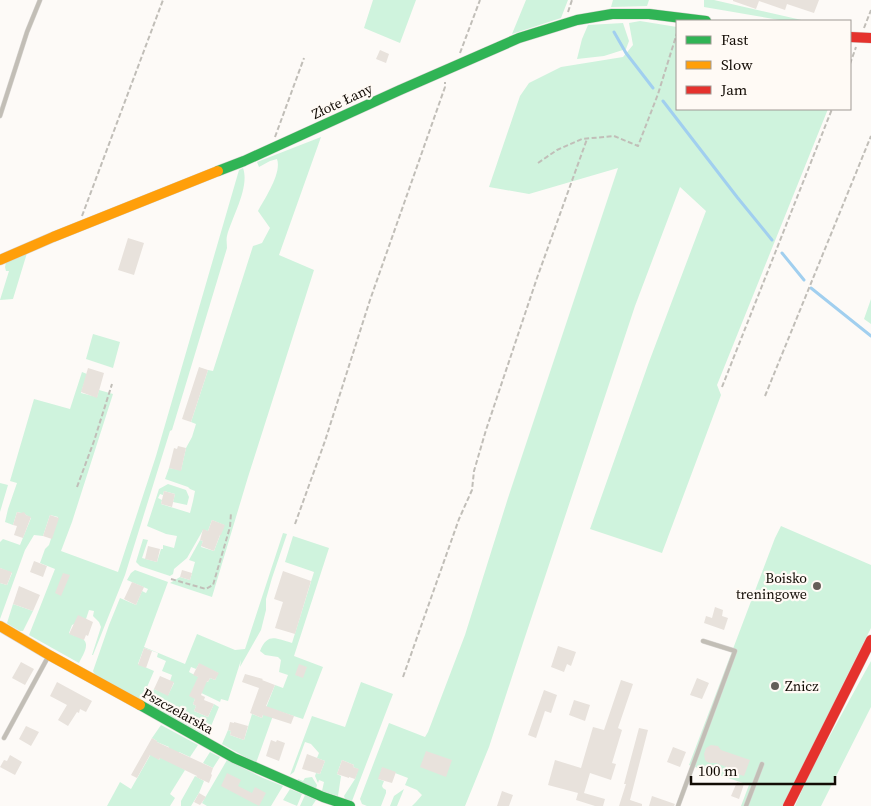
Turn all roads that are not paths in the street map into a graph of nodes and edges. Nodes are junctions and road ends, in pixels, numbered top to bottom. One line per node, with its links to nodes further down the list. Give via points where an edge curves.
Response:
1 (40, 0): 5 (lane)
2 (697, 20): 6 (street, Złote Łany, via 612,14 590,17 519,38 244,161)
3 (855, 37): 4 (street)
4 (871, 38)
5 (0, 116)
6 (0, 260)
7 (0, 626): 10 (street, Pszczelarska)
8 (703, 640): 14 (lane, via 735,651)
9 (871, 640): 16 (street)
10 (49, 655): 11 (lane); 13 (street, Pszczelarska, via 234,758)
11 (4, 738)
12 (762, 764): 15 (lane)
13 (350, 806)
14 (678, 806)
15 (746, 806)
16 (788, 806)

